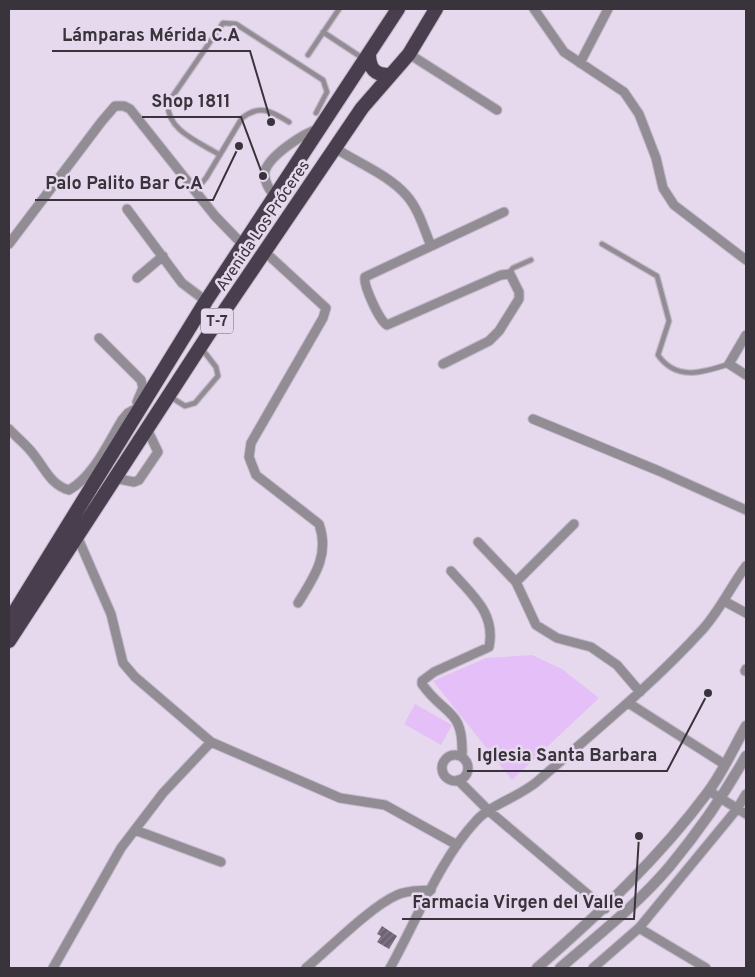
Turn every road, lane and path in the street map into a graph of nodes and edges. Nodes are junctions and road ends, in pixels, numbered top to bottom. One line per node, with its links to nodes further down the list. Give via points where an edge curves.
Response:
1 (339, 9): 6 (lane)
2 (398, 9): 9 (highway, Avenida Los Próceres / T-7)
3 (436, 9): 7 (highway, Avenida Los Próceres / T-7)
4 (534, 9): 10 (street, via 564,52)
5 (608, 9): 10 (street)
6 (323, 32): 8 (lane); 9 (lane)
7 (409, 54): 11 (highway, Avenida Los Próceres / T-7); 12 (street)
8 (308, 55)
9 (367, 57): 11 (highway, via 372,69); 15 (highway, Avenida Los Próceres / T-7)
10 (580, 63): 29 (street, via 624,92 639,114 664,188 674,204)
11 (389, 75): 16 (highway, Avenida Los Próceres / T-7)
12 (497, 110)
13 (316, 113): 17 (lane, via 327,92 323,80 236,24 223,23 168,103 167,113 177,128)
14 (289, 122): 17 (lane, via 271,110 249,113 242,118)
15 (321, 128): 19 (highway, Avenida Los Próceres / T-7); 19 (street, via 283,149 266,170 265,179)
16 (335, 148): 25 (street, via 407,196); 26 (highway, Avenida Los Próceres / T-7)
17 (220, 155): 18 (lane)
18 (195, 191): 22 (street, via 130,109 115,106); 24 (street)
19 (274, 196): 24 (highway, Avenida Los Próceres / T-7)
20 (127, 209): 27 (street)
21 (504, 212): 25 (street)
22 (9, 244)
23 (602, 244): 37 (lane, via 657,276 668,321 658,355 665,365 678,373 713,370)
24 (244, 246): 32 (highway, Avenida Los Próceres / T-7)
25 (431, 246): 30 (street, via 365,277 384,324 391,324)
26 (265, 252): 35 (highway, Avenida Los Próceres / T-7); 53 (street, via 326,308 251,443 249,457 256,475 319,524 323,535 321,561)
27 (163, 256): 31 (street); 32 (street, via 182,283)
28 (531, 260): 30 (lane, via 513,268)
29 (746, 260)
30 (508, 274): 36 (street, via 514,280 519,299 498,332 489,341)
31 (137, 278)
32 (206, 301): 40 (highway, Avenida Los Próceres / T-7)
33 (746, 335): 37 (street)
34 (100, 338): 40 (street, via 141,380 143,388)
35 (200, 347): 39 (highway, Avenida Los Próceres / T-7); 39 (lane, via 216,367 218,376 190,406)
36 (443, 364)
37 (729, 364): 38 (street)
38 (746, 375)
39 (168, 395): 42 (highway, Avenida Los Próceres / T-7)
40 (137, 408): 43 (street, via 122,420 89,471 70,490 52,480 33,453); 55 (highway, Avenida Los Próceres / T-7)
41 (533, 419): 45 (street)
42 (146, 427): 44 (highway, Avenida Los Próceres / T-7); 44 (street, via 158,452 139,480)
43 (9, 429)
44 (114, 478): 47 (highway, Avenida Los Próceres / T-7)
45 (746, 510)
46 (574, 524): 51 (street)
47 (77, 536): 56 (highway, Avenida Los Próceres / T-7); 60 (street, via 111,614 123,663)
48 (478, 542): 51 (street)
49 (746, 566): 52 (street)
50 (451, 572): 61 (street, via 484,608 491,635 489,647 434,672 422,681 426,690 458,722)
51 (516, 582): 57 (street, via 536,625 557,638 591,647 617,665)
52 (724, 601): 54 (street); 57 (street, via 704,628)
53 (298, 603)
54 (746, 614)
55 (9, 621)
56 (9, 642)
57 (640, 692): 58 (street)
58 (630, 704): 63 (street); 69 (street, via 531,787)
59 (746, 726): 63 (street)
60 (211, 742): 71 (street, via 163,793); 72 (street, via 340,798 386,805)
61 (462, 756): 64 (street, via 468,762 468,771); 64 (street, via 448,756 442,768 449,779)
62 (746, 756): 67 (street)
63 (724, 764): 65 (street)
64 (458, 780): 69 (street)
65 (708, 791): 67 (street); 75 (street, via 658,852)
66 (746, 794): 68 (street)
67 (722, 799): 68 (street); 81 (street, via 669,868)
68 (737, 809): 70 (street); 76 (street)
69 (489, 810): 72 (street, via 476,820); 75 (street)
70 (746, 814)
71 (135, 830): 73 (street); 77 (street, via 121,848)
72 (457, 846): 74 (street)
73 (221, 862)
74 (431, 890): 78 (street, via 396,895 371,912); 79 (street)
75 (605, 908): 80 (street)
76 (639, 928): 82 (street); 83 (street)
77 (53, 968)
78 (306, 968)
79 (390, 968)
80 (538, 968)
81 (560, 968)
82 (592, 968)
83 (706, 968)

